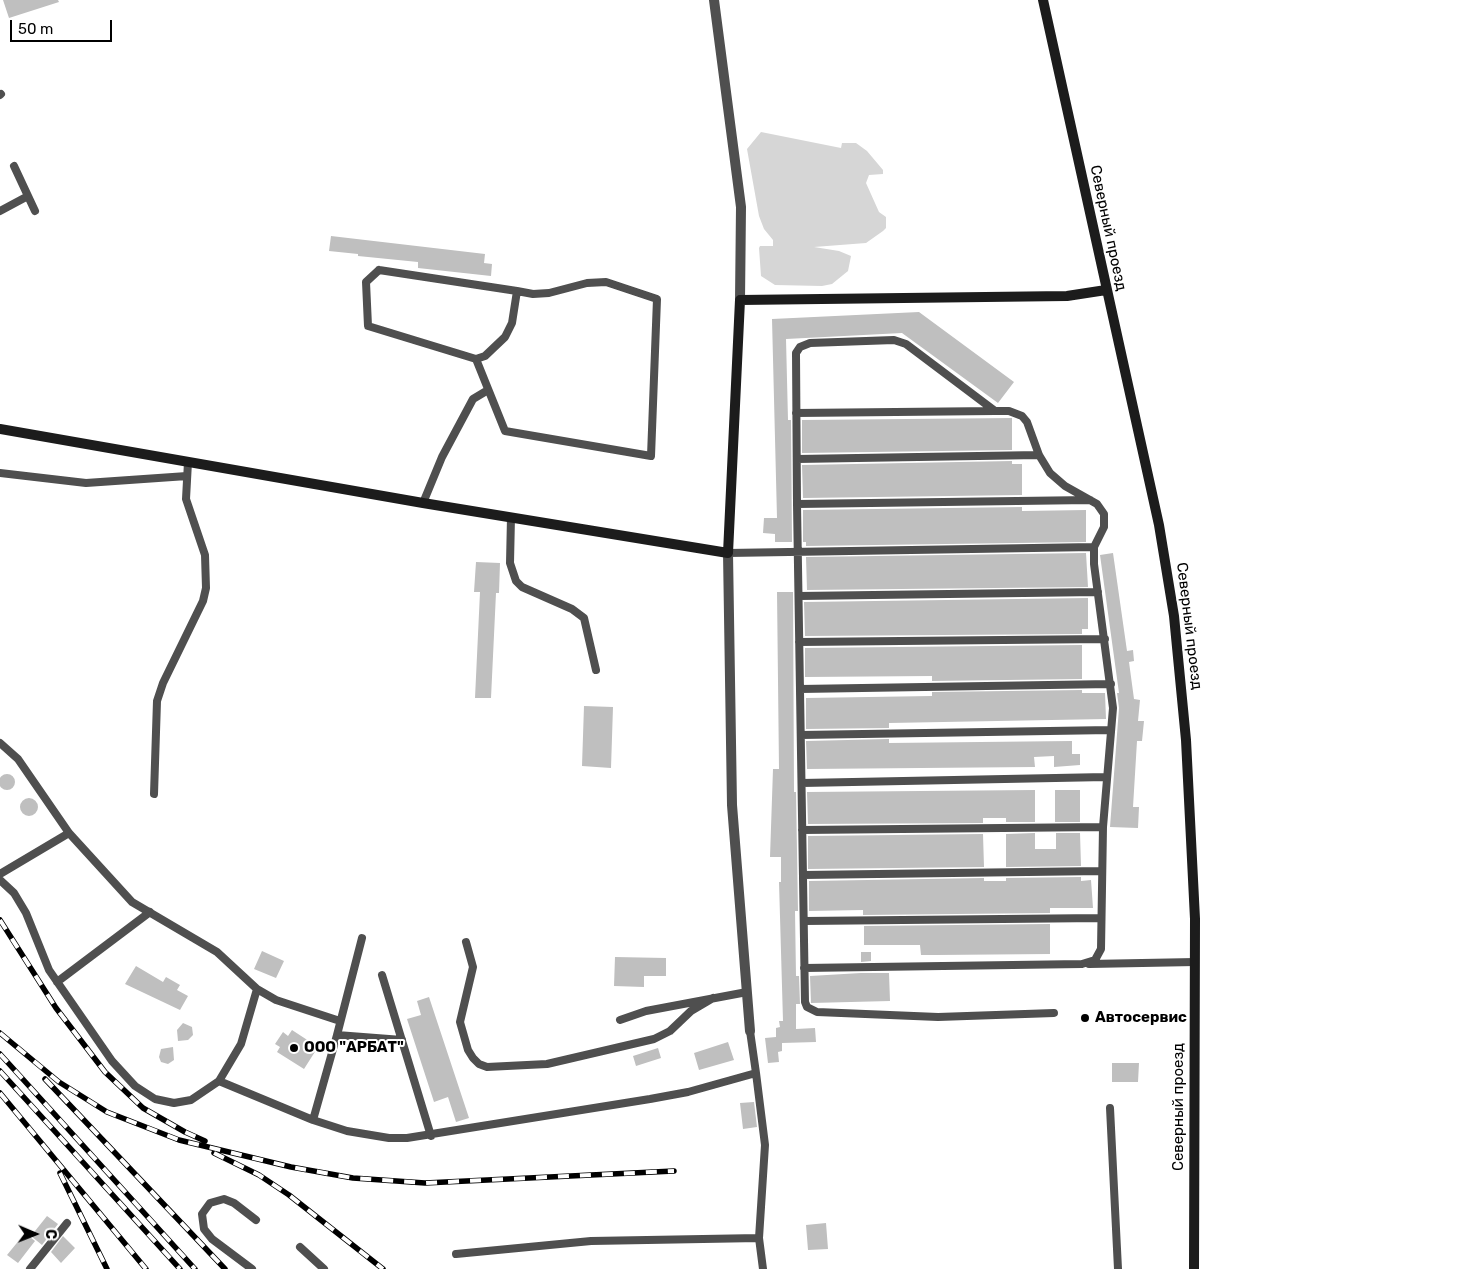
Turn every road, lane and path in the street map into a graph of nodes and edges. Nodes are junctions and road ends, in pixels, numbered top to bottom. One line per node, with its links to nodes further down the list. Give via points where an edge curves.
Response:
1 (714, 0): 9 (street, via 741,207)
2 (1042, 0): 7 (street, Северный проезд)
3 (14, 166): 4 (lane)
4 (28, 196): 5 (lane); 6 (lane)
5 (0, 211)
6 (35, 211)
7 (1106, 290): 9 (street, via 1067,296); 52 (street, Северный проезд, via 1159,525 1174,616 1190,798)
8 (517, 291): 10 (lane, via 512,323 505,338 485,356); 10 (lane, via 379,270 366,282 368,326); 11 (lane, via 549,293 582,284 606,282 657,299 650,456 505,431)
9 (740, 300): 26 (street)
10 (476, 359): 11 (lane)
11 (488, 390): 21 (lane, via 474,399 442,457)
12 (995, 411): 13 (lane); 13 (lane, via 906,344 894,340 810,343 800,347 796,353); 15 (lane, via 1009,411 1022,416 1032,430)
13 (796, 412): 16 (lane)
14 (0, 429): 17 (street)
15 (1039, 454): 16 (lane); 20 (lane, via 1057,480)
16 (797, 459): 22 (lane)
17 (188, 462): 19 (lane); 21 (street)
18 (0, 473): 19 (lane, via 86,483)
19 (187, 476): 39 (lane, via 186,499 205,555 206,588 157,701)
20 (1091, 500): 22 (lane); 24 (lane, via 1100,508 1105,520)
21 (423, 503): 23 (street)
22 (797, 504): 25 (lane)
23 (511, 517): 26 (street); 31 (lane, via 510,563 516,581 584,618)
24 (1094, 547): 25 (lane); 27 (lane)
25 (798, 552): 26 (lane); 28 (lane)
26 (728, 553): 58 (street, via 732,805)
27 (1098, 592): 28 (lane); 29 (lane)
28 (799, 596): 30 (lane)
29 (1105, 639): 30 (lane); 32 (lane)
30 (799, 642): 33 (lane)
31 (596, 670)
32 (1111, 684): 33 (lane); 34 (lane)
33 (800, 689): 35 (lane)
34 (1111, 730): 35 (lane); 37 (lane)
35 (801, 735): 38 (lane)
36 (0, 743): 42 (lane, via 18,759)
37 (1106, 777): 38 (lane); 40 (lane)
38 (802, 783): 41 (lane)
39 (154, 794)
40 (1103, 826): 41 (lane); 43 (lane)
41 (802, 830): 45 (lane)
42 (69, 833): 44 (lane); 47 (lane, via 132,902)
43 (1102, 871): 45 (lane); 48 (lane)
44 (0, 874)
45 (803, 875): 49 (lane)
46 (0, 880): 56 (lane, via 14,893 26,913)
47 (150, 912): 56 (lane); 57 (lane, via 216,952)
48 (1102, 918): 49 (lane); 53 (lane, via 1098,956)
49 (804, 921): 54 (lane)
50 (362, 938): 62 (lane)
51 (466, 942): 59 (lane, via 473,967 460,1022 468,1050 479,1064 487,1067 547,1064 654,1039)
52 (1194, 962): 53 (lane); 81 (street, Северный проезд)
53 (1082, 964): 54 (lane)
54 (804, 968): 60 (lane, via 805,1002 807,1007 817,1012 938,1017)
55 (382, 975): 65 (lane)
56 (57, 982): 67 (lane, via 112,1061 134,1086 155,1099 174,1103 191,1100)
57 (257, 989): 62 (lane, via 276,1000); 67 (lane, via 241,1044)
58 (747, 992): 59 (lane); 63 (street)
59 (714, 998): 61 (lane, via 646,1011)
60 (1054, 1013)
61 (620, 1020)
62 (340, 1021): 64 (lane)
63 (750, 1031): 66 (lane)
64 (337, 1035): 65 (lane); 69 (lane)
65 (402, 1040): 70 (lane)
66 (756, 1073): 70 (lane, via 660,1098); 73 (lane, via 765,1144)
67 (219, 1081): 69 (lane)
68 (1110, 1108): 80 (lane)
69 (313, 1120): 70 (lane, via 376,1136)
70 (431, 1136)
71 (256, 1220): 77 (lane, via 224,1199 210,1203 202,1214 204,1229 212,1239)
72 (67, 1223): 76 (lane)
73 (759, 1238): 75 (lane, via 591,1241); 79 (lane)
74 (300, 1247): 78 (lane)
75 (456, 1254)
76 (30, 1269)
77 (252, 1269)
78 (324, 1269)
79 (764, 1269)
80 (1118, 1269)
81 (1194, 1269)

